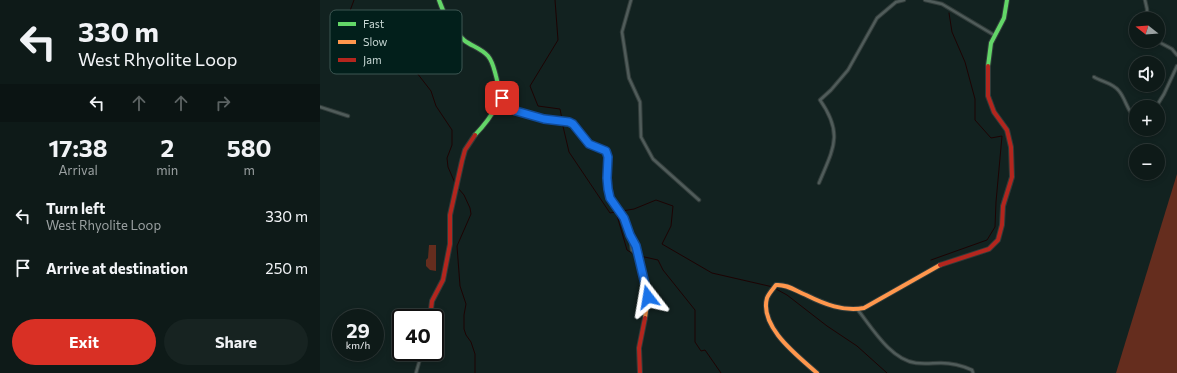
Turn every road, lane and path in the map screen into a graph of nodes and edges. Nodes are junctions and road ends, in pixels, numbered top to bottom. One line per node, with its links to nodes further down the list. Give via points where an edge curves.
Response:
1 (439, 0): 7 (street)
2 (631, 0): 21 (street, via 622,32 629,78 640,102 641,136 653,159)
3 (904, 0): 20 (street, via 896,2 877,18 848,70 820,100 829,112 833,124 834,148)
4 (925, 0): 9 (street, via 942,4)
5 (1007, 0): 9 (street, via 1004,18)
6 (1145, 0): 8 (street)
7 (443, 10)
8 (1147, 12)
9 (994, 35): 23 (street, via 988,56 988,96 994,112 1007,130 1012,173 1003,206 998,240 989,249 937,266)
10 (462, 38): 15 (street, via 487,55 493,64 499,85)
11 (1165, 45): 12 (street)
12 (1177, 54)
13 (1177, 66): 16 (street)
14 (1094, 77): 18 (street, via 1119,91)
15 (499, 97): 22 (street, via 486,124 465,150 450,215 450,244 443,280 432,301); 26 (street, via 516,111 573,124 589,144 606,151 610,198 626,222 636,246 648,297 638,349 642,366)
16 (1160, 100)
17 (320, 107): 19 (street)
18 (1129, 110)
19 (348, 116)
20 (819, 183)
21 (699, 200)
22 (431, 309)
23 (858, 310): 27 (street, via 820,301 784,285 776,285 772,289 765,304 767,317 777,333); 28 (street, via 887,346 902,358 915,363 945,363 968,368)
24 (419, 361): 25 (street)
25 (416, 373)
26 (640, 373)
27 (817, 373)
28 (973, 373)

